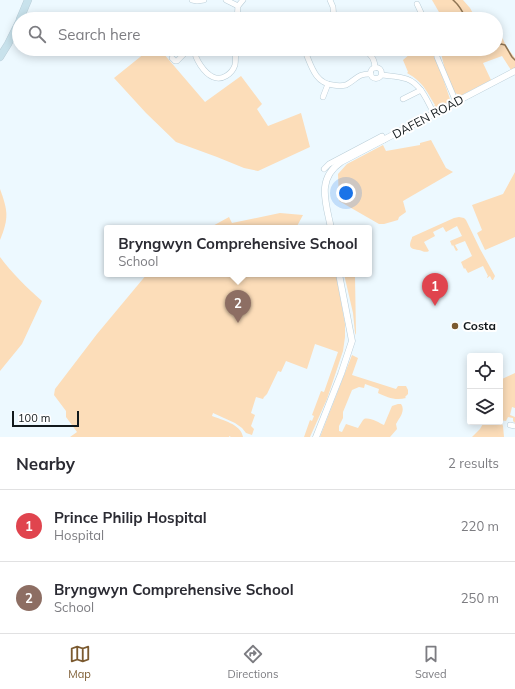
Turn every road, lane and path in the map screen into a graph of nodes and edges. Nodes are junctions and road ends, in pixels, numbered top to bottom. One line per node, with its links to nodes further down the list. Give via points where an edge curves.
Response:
1 (28, 0): 9 (main road)
2 (192, 0): 3 (street)
3 (204, 0)
4 (226, 0): 8 (street)
5 (243, 0): 8 (street)
6 (331, 0): 11 (street)
7 (417, 4): 12 (street)
8 (238, 6): 10 (street)
9 (23, 12)
10 (238, 12)
11 (333, 12)
12 (421, 12)
13 (12, 36): 20 (main road)
14 (182, 56): 21 (street, via 177,61)
15 (196, 56): 16 (street, via 205,71 221,78 232,72)
16 (236, 56)
17 (307, 56): 26 (street, via 314,74)
18 (371, 56): 22 (street)
19 (437, 56): 30 (street)
20 (0, 58)
21 (172, 58)
22 (375, 68): 24 (street); 25 (street, via 381,70)
23 (515, 71): 30 (street, DAFEN ROAD)
24 (371, 74): 25 (street, via 375,79); 26 (street, via 362,74 346,85)
25 (382, 75): 27 (street, via 409,80)
26 (328, 84): 28 (street)
27 (421, 90): 29 (street); 31 (street)
28 (323, 98)
29 (403, 99)
30 (456, 102): 31 (street, DAFEN ROAD)
31 (434, 114): 32 (street, DAFEN ROAD)
32 (384, 140): 33 (street, via 382,136); 34 (street, DAFEN ROAD, via 341,162 330,173 324,188)
33 (324, 169)
34 (329, 225)
35 (340, 277): 36 (street, via 352,341)
36 (316, 437)

